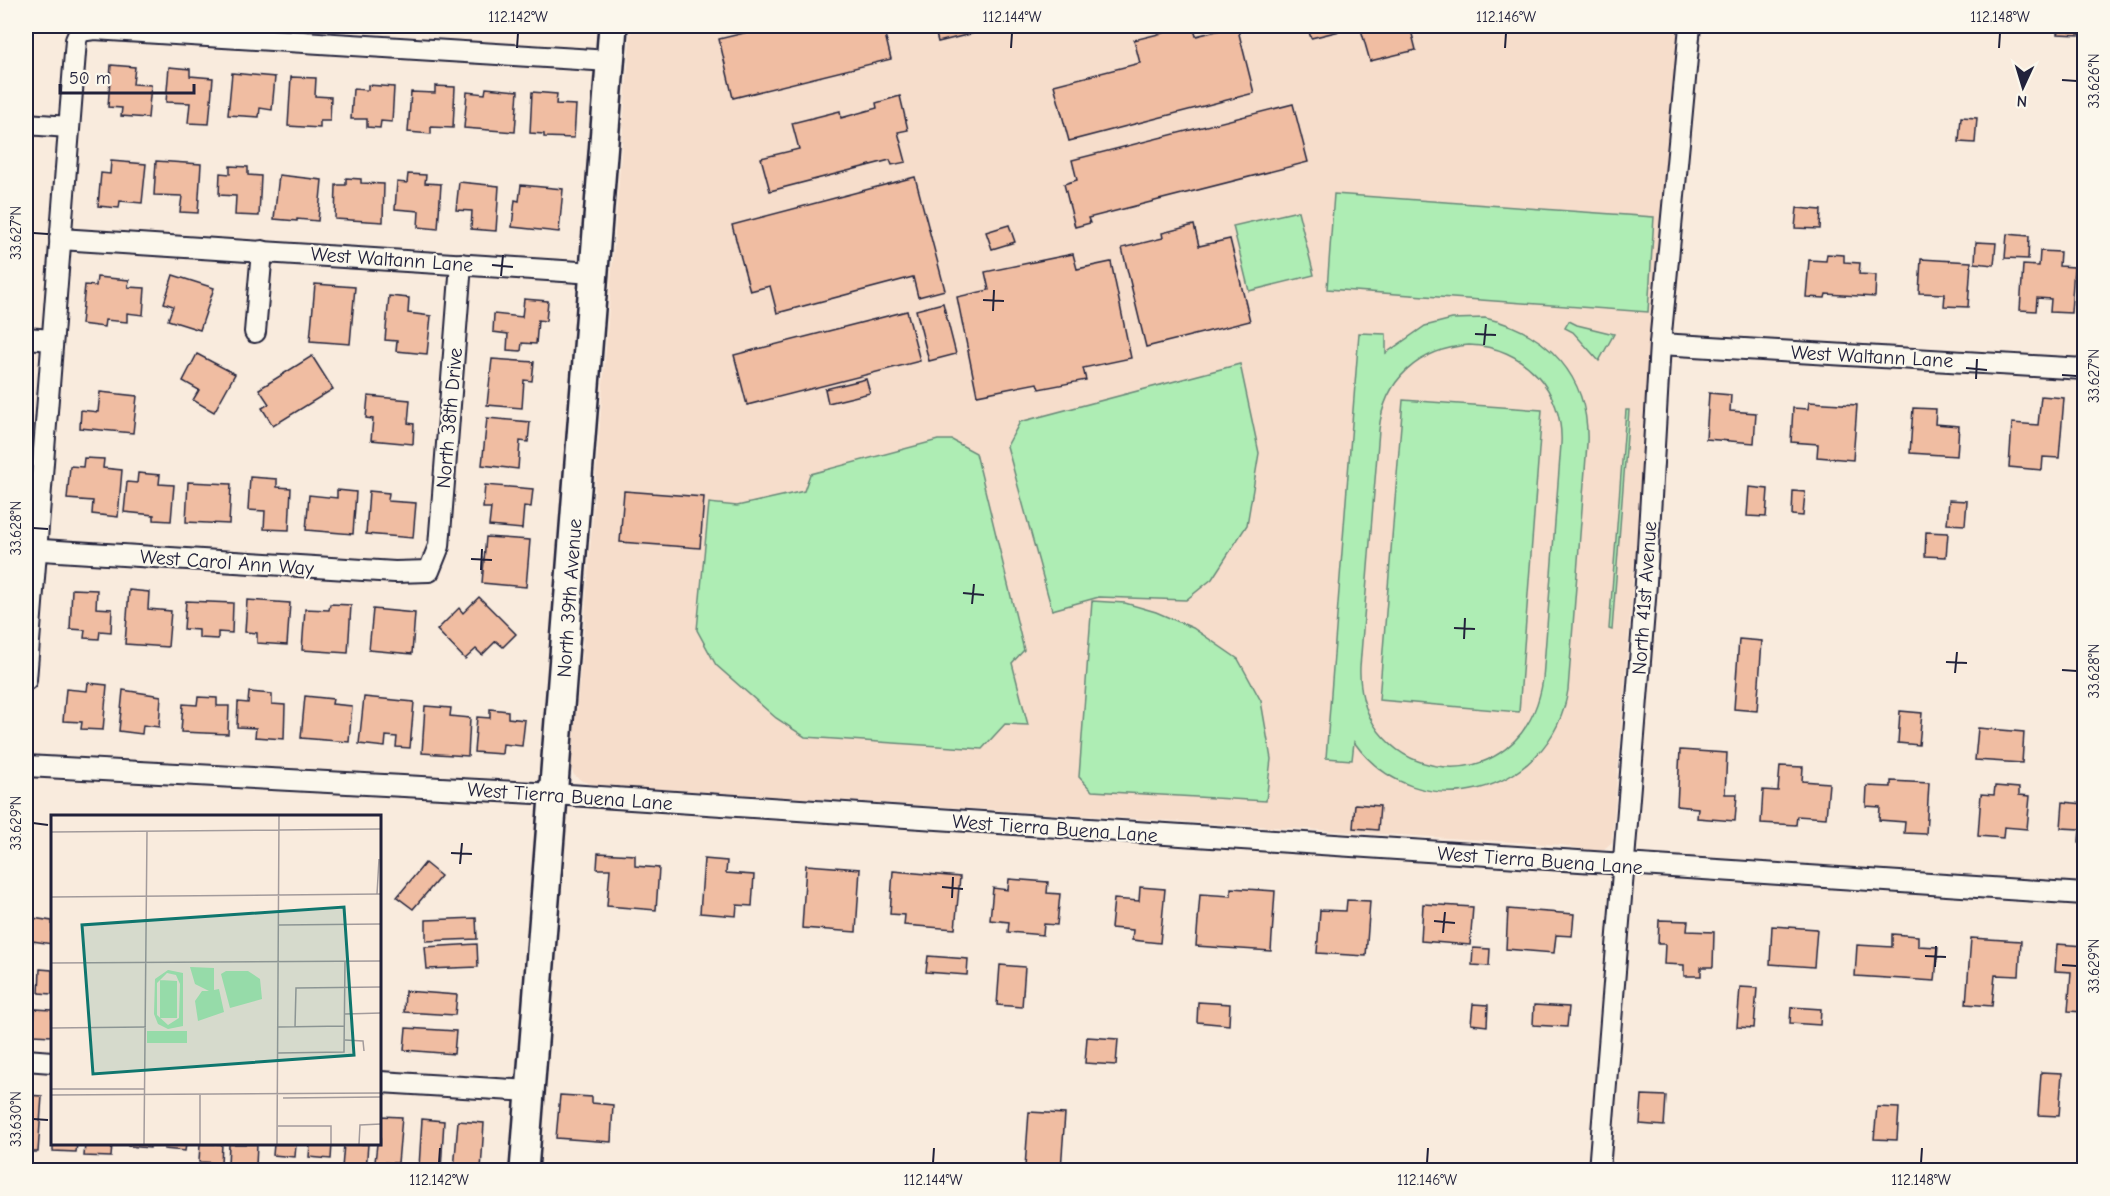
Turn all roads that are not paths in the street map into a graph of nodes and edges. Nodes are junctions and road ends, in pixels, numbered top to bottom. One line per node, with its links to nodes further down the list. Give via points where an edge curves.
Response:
1 (613, 26): 3 (street, North 39th Avenue)
2 (1690, 26): 13 (street, North 41st Avenue)
3 (610, 62): 5 (street, via 94,29 81,31 76,40); 9 (street, North 39th Avenue)
4 (26, 124): 5 (street)
5 (69, 127): 6 (street)
6 (60, 238): 7 (street, West Waltann Lane); 12 (street)
7 (262, 251): 8 (street, West Waltann Lane); 10 (street)
8 (461, 264): 9 (street, West Waltann Lane); 16 (street, North 38th Drive, via 439,546)
9 (594, 273): 19 (street, North 39th Avenue)
10 (255, 332)
11 (26, 338): 12 (street)
12 (52, 340): 15 (street)
13 (1660, 344): 14 (street, West Waltann Lane); 20 (street, North 41st Avenue, via 1645,599)
14 (2085, 369)
15 (31, 549): 16 (street, West Carol Ann Way); 17 (street)
16 (429, 571)
17 (26, 680)
18 (26, 766): 19 (street, West Tierra Buena Lane)
19 (554, 794): 20 (street, West Tierra Buena Lane); 25 (street, North 39th Avenue)
20 (1623, 865): 21 (street, West Tierra Buena Lane); 27 (street, North 41st Avenue)
21 (2085, 894)
22 (26, 1060): 23 (street)
23 (51, 1062)
24 (381, 1082): 25 (street)
25 (531, 1091): 26 (street, North 39th Avenue)
26 (524, 1170)
27 (1599, 1170)

